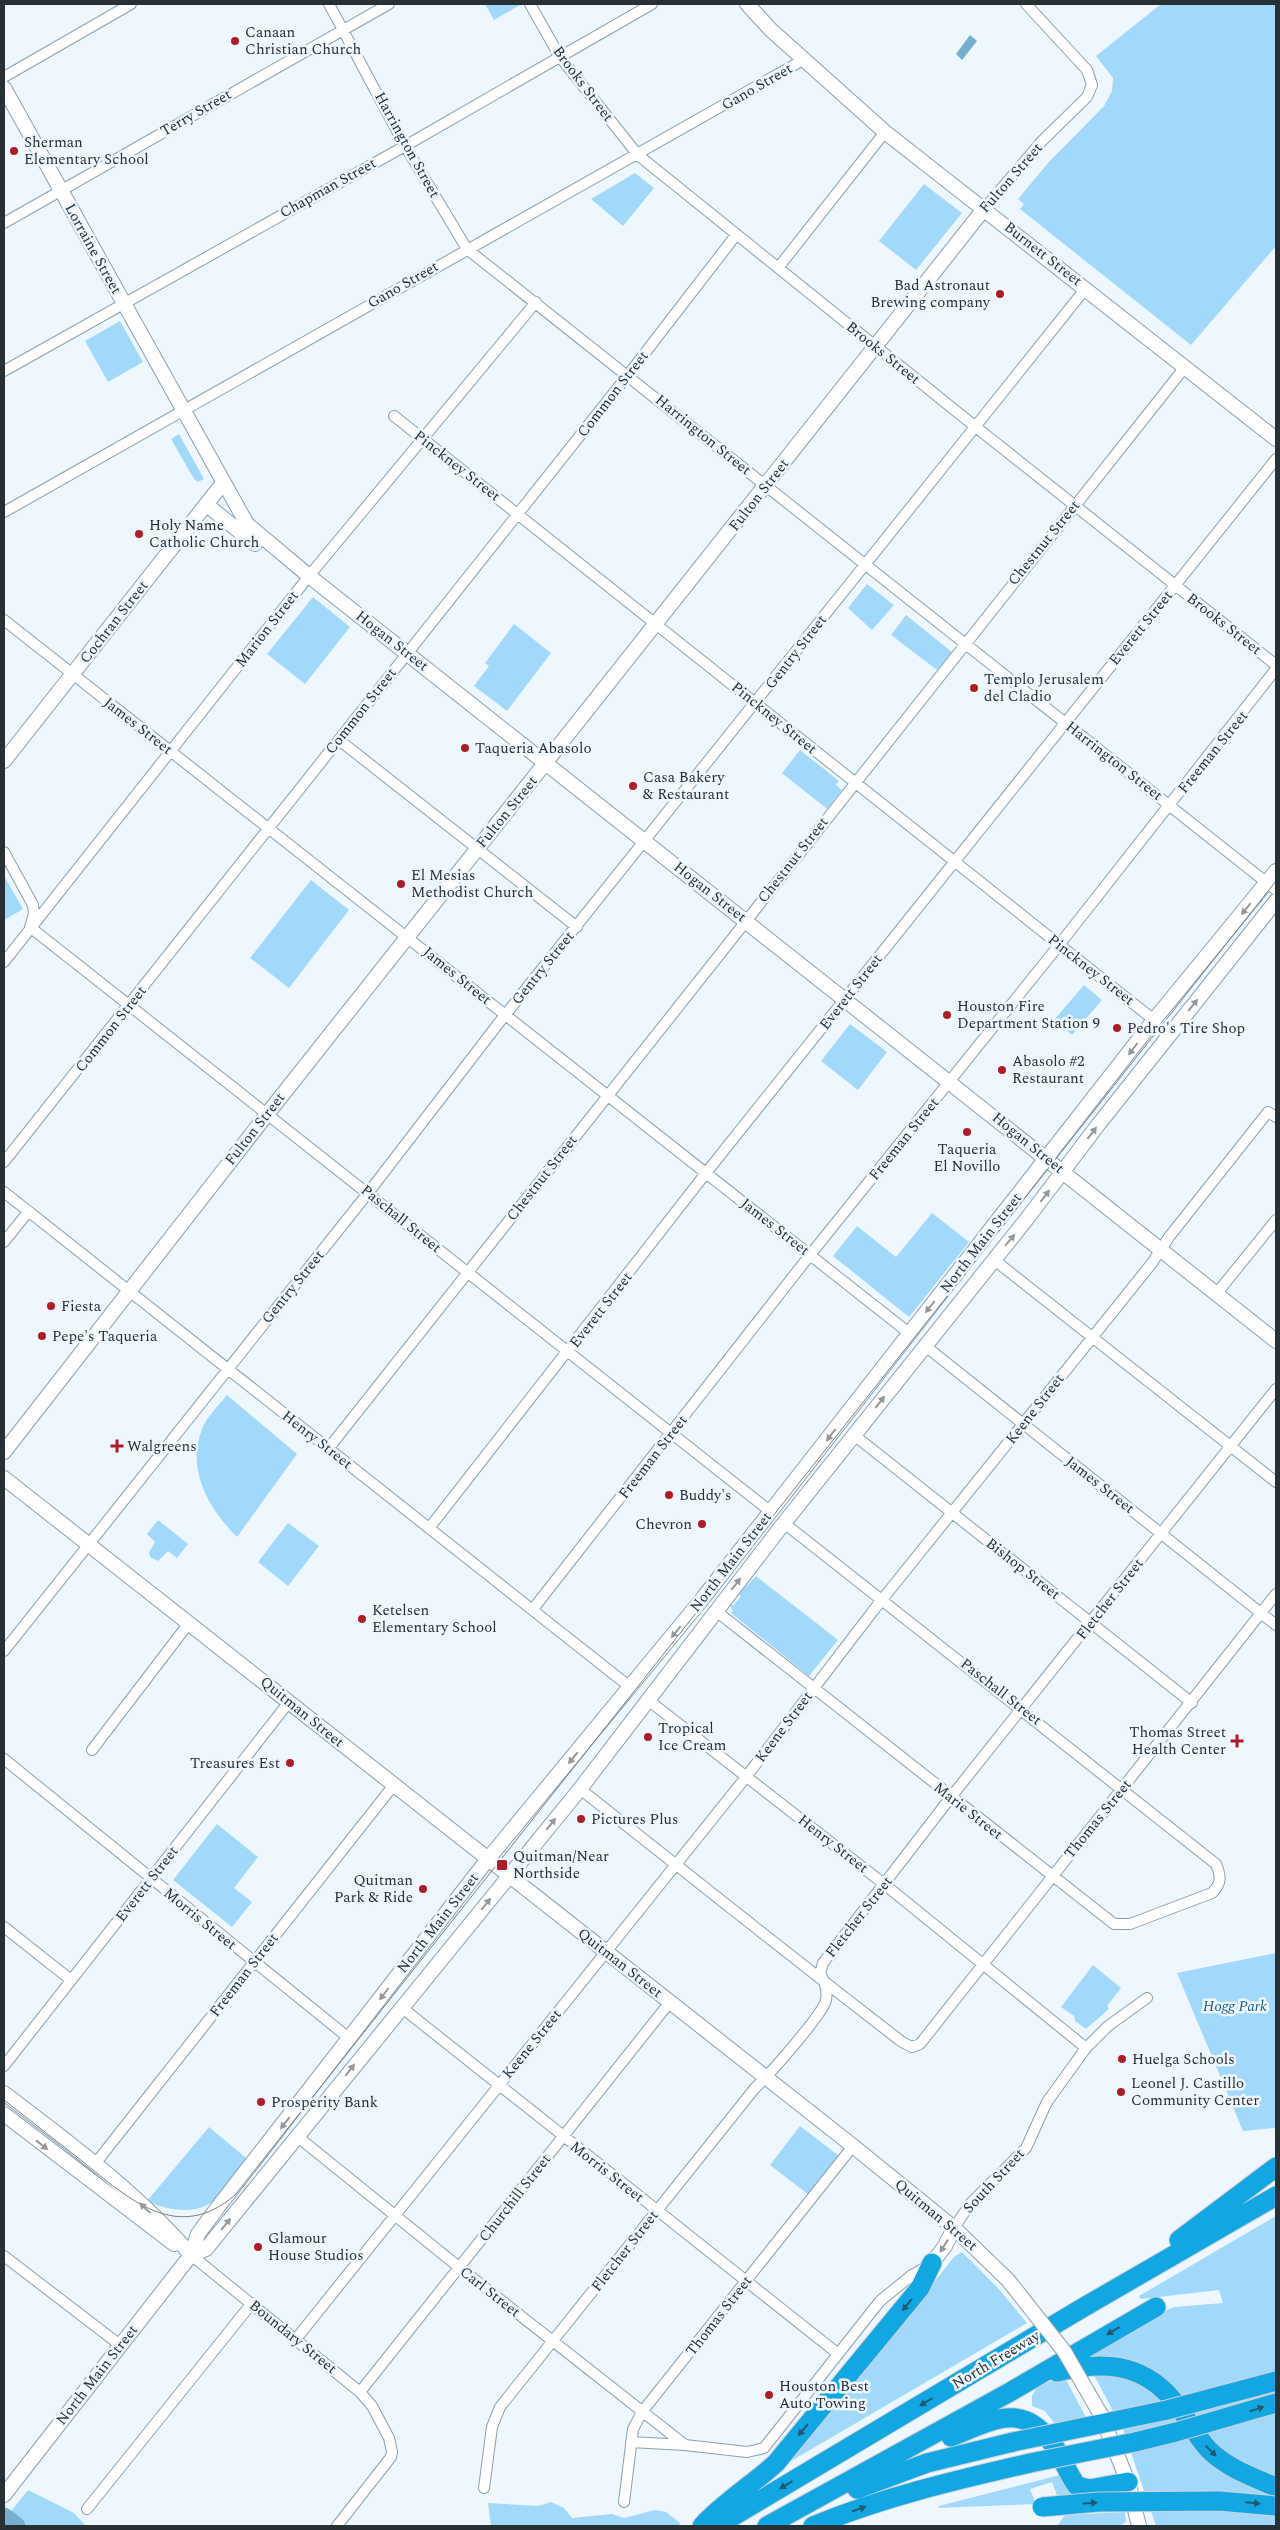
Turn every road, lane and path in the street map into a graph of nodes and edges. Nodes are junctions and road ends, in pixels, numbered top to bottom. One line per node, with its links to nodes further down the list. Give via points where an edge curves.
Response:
1 (131, 4): 11 (street)
2 (329, 4): 8 (street, Harrington Street)
3 (389, 4): 8 (street, Terry Street)
4 (530, 4): 9 (street, Brooks Street)
5 (652, 4): 9 (street, Chapman Street)
6 (747, 4): 10 (main road, Burnett Street)
7 (1026, 4): 17 (street, Fulton Street, via 1087,70 1092,85 1087,97 1042,141)
8 (343, 29): 14 (street, Harrington Street); 16 (street, Terry Street)
9 (560, 57): 14 (street, Chapman Street); 15 (street, Brooks Street)
10 (803, 60): 13 (main road, Burnett Street); 15 (street, Gano Street)
11 (4, 77)
12 (4, 88): 16 (main road, Lorraine Street)
13 (885, 132): 17 (main road, Burnett Street); 21 (street)
14 (405, 146): 20 (street, Harrington Street); 24 (street, Chapman Street)
15 (638, 155): 19 (street, Brooks Street); 20 (street, Gano Street)
16 (60, 191): 18 (street, Terry Street); 24 (main road, Lorraine Street)
17 (984, 208): 22 (main road, Burnett Street); 25 (main road, Fulton Street)
18 (4, 223)
19 (736, 235): 21 (street, Brooks Street); 28 (street, Common Street)
20 (467, 249): 23 (street, Harrington Street); 29 (street, Gano Street)
21 (778, 268): 25 (street, Brooks Street)
22 (1086, 288): 26 (main road, Burnett Street); 31 (street, Gentry Street)
23 (536, 302): 28 (street, Harrington Street); 32 (street, Marion Street)
24 (123, 303): 27 (street, Chapman Street); 29 (main road, Lorraine Street)
25 (876, 347): 31 (street, Brooks Street); 36 (main road, Fulton Street)
26 (1185, 367): 33 (main road, Burnett Street); 38 (street, Chestnut Street)
27 (4, 371)
28 (628, 375): 36 (street, Harrington Street); 40 (street, Common Street)
29 (184, 410): 35 (main road, Hogan Street); 39 (street, Gano Street)
30 (394, 416): 32 (street, Pinckney Street)
31 (977, 428): 38 (street, Brooks Street); 42 (street, Gentry Street)
32 (422, 437): 40 (street, Pinckney Street); 43 (street, Marion Street)
33 (1276, 439)
34 (1276, 459): 44 (street, Everett Street)
35 (224, 483): 37 (main road, Cochran Street); 41 (main road, Hogan Street, via 243,520)
36 (766, 485): 42 (street, Harrington Street); 46 (main road, Fulton Street)
37 (207, 505): 41 (main road, via 257,545); 51 (main road, Cochran Street)
38 (1074, 505): 44 (street, Brooks Street); 47 (street, Chestnut Street)
39 (4, 512)
40 (518, 514): 46 (street, Pinckney Street); 48 (street, Common Street)
41 (277, 550): 43 (main road, Hogan Street)
42 (866, 564): 47 (street, Harrington Street); 52 (street, Gentry Street)
43 (309, 576): 48 (main road, Hogan Street); 55 (street, Marion Street)
44 (1175, 585): 49 (street, Brooks Street); 53 (street, Everett Street)
45 (4, 620): 51 (street, James Street)
46 (656, 624): 52 (street, Pinckney Street); 57 (main road, Fulton Street)
47 (965, 643): 53 (street, Harrington Street); 58 (street, Chestnut Street)
48 (408, 652): 54 (street, Common Street); 57 (main road, Hogan Street)
49 (1276, 665)
50 (1276, 669): 59 (street, Freeman Street)
51 (73, 675): 55 (street, James Street); 56 (main road, Cochran Street)
52 (756, 703): 58 (street, Pinckney Street); 61 (street, Gentry Street)
53 (1064, 722): 59 (street, Harrington Street); 64 (street, Everett Street)
54 (339, 740): 60 (street, Common Street); 62 (street)
55 (170, 751): 60 (street, James Street); 70 (street, Marion Street)
56 (4, 760)
57 (546, 762): 61 (main road, Hogan Street); 62 (main road, Fulton Street)
58 (855, 782): 64 (street, Pinckney Street); 68 (street, Chestnut Street)
59 (1169, 805): 66 (street, Harrington Street); 72 (street, Freeman Street)
60 (268, 830): 71 (street, James Street); 75 (street, Common Street)
61 (646, 842): 68 (main road, Hogan Street); 69 (street, Gentry Street)
62 (477, 849): 69 (street); 71 (main road, Fulton Street)
63 (4, 852): 70 (street, via 33,905)
64 (954, 861): 72 (street, Pinckney Street); 74 (street, Everett Street)
65 (1276, 871): 66 (main road, North Main Street)
66 (1272, 886): 77 (main road, North Main Street, one-way to 77)
67 (1276, 901): 84 (main road, North Main Street, one-way to 67, via 1160,1045)
68 (746, 921): 74 (main road, Hogan Street); 79 (street, Chestnut Street)
69 (577, 926): 76 (street, Gentry Street)
70 (30, 927): 73 (street, Marion Street); 75 (street, Paschall Street)
71 (407, 936): 76 (street, James Street); 80 (main road, Fulton Street)
72 (1059, 945): 77 (street, Pinckney Street); 78 (street, Freeman Street)
73 (4, 962)
74 (846, 999): 78 (main road, Hogan Street); 85 (street, Everett Street)
75 (130, 1005): 80 (street, Paschall Street); 83 (street, Common Street)
76 (505, 1016): 79 (street, James Street); 87 (street, Gentry Street)
77 (1154, 1020): 82 (main road, North Main Street, one-way to 82)
78 (951, 1081): 82 (main road, Hogan Street); 92 (street, Freeman Street)
79 (607, 1096): 85 (street, James Street); 94 (street, Chestnut Street)
80 (268, 1113): 87 (street, Paschall Street); 95 (main road, Fulton Street)
81 (1272, 1114): 91 (street, Keene Street)
82 (1047, 1159): 84 (main road, Hogan Street); 97 (main road, North Main Street, one-way to 97)
83 (4, 1162)
84 (1064, 1172): 91 (main road, Hogan Street); 93 (main road, North Main Street, one-way to 84)
85 (706, 1174): 92 (street, James Street); 101 (street, Everett Street)
86 (4, 1192): 88 (street, Henry Street)
87 (368, 1193): 94 (street, Paschall Street); 102 (street, Gentry Street)
88 (28, 1212): 90 (street); 95 (street, Henry Street)
89 (1276, 1220): 96 (street)
90 (4, 1242)
91 (1161, 1249): 96 (main road, Hogan Street); 98 (street, Keene Street)
92 (810, 1255): 97 (street, James Street); 105 (street, Freeman Street)
93 (993, 1260): 98 (street); 100 (main road, North Main Street)
94 (468, 1273): 101 (street, Paschall Street); 108 (street, Chestnut Street)
95 (130, 1291): 102 (street, Henry Street); 109 (main road, Fulton Street)
96 (1217, 1294): 99 (main road, Hogan Street)
97 (909, 1333): 112 (main road, North Main Street, one-way to 112)
98 (1092, 1337): 104 (street, Keene Street); 107 (street)
99 (1276, 1341)
100 (924, 1345): 104 (street, James Street); 106 (main road, North Main Street, one-way to 100)
101 (568, 1352): 105 (street, Paschall Street); 115 (street, Everett Street)
102 (228, 1368): 108 (street, Henry Street); 117 (street, Gentry Street)
103 (1276, 1389): 107 (street, Fletcher Street)
104 (1023, 1424): 113 (street, Keene Street); 116 (street, James Street)
105 (671, 1433): 112 (street, Paschall Street); 120 (street, Freeman Street)
106 (854, 1435): 113 (street, Bishop Street); 114 (main road, North Main Street)
107 (1231, 1447): 111 (street); 116 (street, Fletcher Street)
108 (328, 1449): 115 (street, Henry Street)
109 (4, 1452)
110 (4, 1478): 117 (main road, Quitman Street)
111 (1276, 1482)
112 (771, 1512): 127 (main road, North Main Street, one-way to 127)
113 (952, 1514): 119 (street, Keene Street); 123 (street, Bishop Street)
114 (784, 1523): 119 (street, Paschall Street); 121 (main road, North Main Street, one-way to 114)
115 (430, 1527): 120 (street, Henry Street)
116 (1161, 1534): 122 (street, James Street); 123 (street, Fletcher Street)
117 (88, 1544): 124 (main road, Quitman Street); 126 (street, Gentry Street)
118 (1276, 1594): 122 (street, Thomas Street)
119 (883, 1600): 128 (street, Keene Street); 132 (street, Paschall Street)
120 (532, 1609): 127 (street, Henry Street)
121 (716, 1611): 128 (street, Marie Street); 129 (main road, North Main Street)
122 (1261, 1614): 125 (street, James Street); 131 (street, Thomas Street)
123 (1091, 1622): 131 (street, Bishop Street); 132 (street, Fletcher Street)
124 (189, 1623): 130 (main road, Quitman Street); 133 (street)
125 (1276, 1625)
126 (4, 1651)
127 (630, 1688): 140 (main road, North Main Street, one-way to 140)
128 (813, 1688): 135 (street, Keene Street); 139 (street, Marie Street)
129 (648, 1700): 135 (street, Henry Street); 137 (main road, North Main Street)
130 (289, 1702): 136 (main road, Quitman Street); 145 (street, Everett Street)
131 (1192, 1702): 138 (street, Thomas Street)
132 (1022, 1710): 138 (street, Paschall Street); 139 (street, Fletcher Street)
133 (92, 1750)
134 (4, 1759): 145 (street, Morris Street)
135 (746, 1777): 141 (street, Keene Street); 146 (street, Henry Street)
136 (393, 1786): 140 (main road, Quitman Street); 149 (street, Freeman Street)
137 (580, 1789): 141 (street); 143 (main road, North Main Street, one-way to 137)
138 (1122, 1789): 142 (street, Paschall Street); 144 (street, Thomas Street)
139 (952, 1798): 144 (street, Marie Street); 146 (street, Fletcher Street)
140 (488, 1859): 143 (main road, Quitman Street); 156 (main road, North Main Street, one-way to 156)
141 (676, 1864): 148 (street, Keene Street); 152 (street)
142 (1216, 1864): 144 (street, Marie Street, via 1221,1876 1219,1886 1212,1893 1122,1925 1106,1919)
143 (510, 1875): 148 (main road, Quitman Street); 155 (main road, North Main Street, one-way to 143)
144 (1052, 1877): 150 (street, Thomas Street)
145 (151, 1879): 149 (street, Morris Street); 151 (street, Everett Street)
146 (884, 1884): 150 (street, Henry Street); 152 (street, Fletcher Street, via 823,1963 820,1973)
147 (4, 1927): 151 (street)
148 (606, 1952): 154 (main road, Quitman Street); 160 (street, Keene Street)
149 (253, 1963): 156 (street, Morris Street); 166 (street, Freeman Street)
150 (984, 1964): 152 (street, Thomas Street, via 920,2044 912,2047); 157 (street, Henry Street)
151 (71, 1980): 158 (street, Everett Street)
152 (825, 1983): 159 (street, Fletcher Street, via 826,2002)
153 (1147, 1998): 157 (street, South Street, via 1108,2026)
154 (670, 2002): 159 (main road, Quitman Street); 164 (street, Churchill Street)
155 (401, 2007): 160 (street, Morris Street); 163 (main road, North Main Street, one-way to 155)
156 (350, 2039): 172 (main road, North Main Street, one-way to 172, via 198,2234)
157 (1086, 2048): 171 (street, South Street, via 1047,2102 1026,2148 970,2204)
158 (4, 2066)
159 (765, 2079): 165 (main road, Quitman Street); 169 (street, Fletcher Street)
160 (500, 2084): 164 (street, Morris Street); 170 (street, Keene Street)
161 (4, 2093): 166 (main road, Boundary Street)
162 (4, 2114): 172 (main road, Boundary Street, one-way to 172, via 84,2178)
163 (298, 2137): 170 (street, Carl Street); 172 (main road, North Main Street, one-way to 163, via 206,2249)
164 (562, 2137): 169 (street, Morris Street); 175 (street, Churchill Street)
165 (853, 2146): 171 (main road, Quitman Street); 176 (street, Thomas Street)
166 (95, 2164): 172 (main road, Boundary Street, one-way to 166, via 172,2233)
167 (1276, 2167): 178 (highway, via 1157,2257)
168 (1276, 2196): 178 (highway, North Freeway)
169 (657, 2210): 176 (street, Morris Street); 181 (street, Fletcher Street)
170 (395, 2214): 175 (street, Carl Street); 180 (street, Keene Street)
171 (954, 2228): 174 (main road, South Street, one-way to 174); 192 (main road, Quitman Street, bridge, via 1008,2280 1064,2351 1101,2415)
172 (191, 2255): 177 (street, Boundary Street); 182 (main road, North Main Street)
173 (4, 2256): 182 (street)
174 (932, 2263): 183 (street, South Street, via 880,2300); 201 (highway, one-way to 201, via 920,2288 776,2463 718,2509)
175 (460, 2268): 181 (street, Carl Street); 185 (street, Churchill Street)
176 (747, 2280): 183 (street, Morris Street); 188 (street, Thomas Street)
177 (252, 2303): 180 (street, Boundary Street); 199 (street)
178 (1084, 2307): 202 (highway, North Freeway, one-way to 202)
179 (1156, 2307): 186 (highway, one-way to 186)
180 (296, 2339): 185 (street, Boundary Street)
181 (554, 2342): 188 (street, Carl Street); 194 (street, Fletcher Street, via 494,2418)
182 (120, 2345): 195 (main road, North Main Street)
183 (837, 2354): 190 (street, South Street, via 764,2448 747,2452)
184 (1276, 2380): 204 (highway, bridge, via 1167,2410 956,2456 842,2494)
185 (360, 2392): 200 (street, Boundary Street, via 384,2428 391,2445 389,2462)
186 (1010, 2392): 191 (highway); 193 (highway, one-way to 193, bridge, via 1056,2373 1095,2365 1127,2369 1159,2386 1216,2456)
187 (1276, 2403): 205 (highway, one-way to 187, bridge, via 925,2488 1176,2432)
188 (642, 2412): 189 (street, Thomas Street, via 633,2429); 190 (street, Carl Street)
189 (631, 2442): 190 (street); 196 (street, Thomas Street)
190 (685, 2445)
191 (902, 2453): 192 (highway, via 994,2421 1023,2418 1051,2441 1077,2486 1089,2489); 203 (highway)
192 (1128, 2482): 206 (main road, Quitman Street)
193 (1276, 2487)
194 (484, 2488)
195 (4, 2495)
196 (624, 2502)
197 (1276, 2506): 198 (highway, one-way to 197, bridge, via 1098,2502 1219,2501)
198 (1042, 2507)
199 (87, 2509)
200 (337, 2526)
201 (702, 2526)
202 (717, 2526)
203 (766, 2526)
204 (772, 2526)
205 (813, 2526)
206 (1139, 2526)

